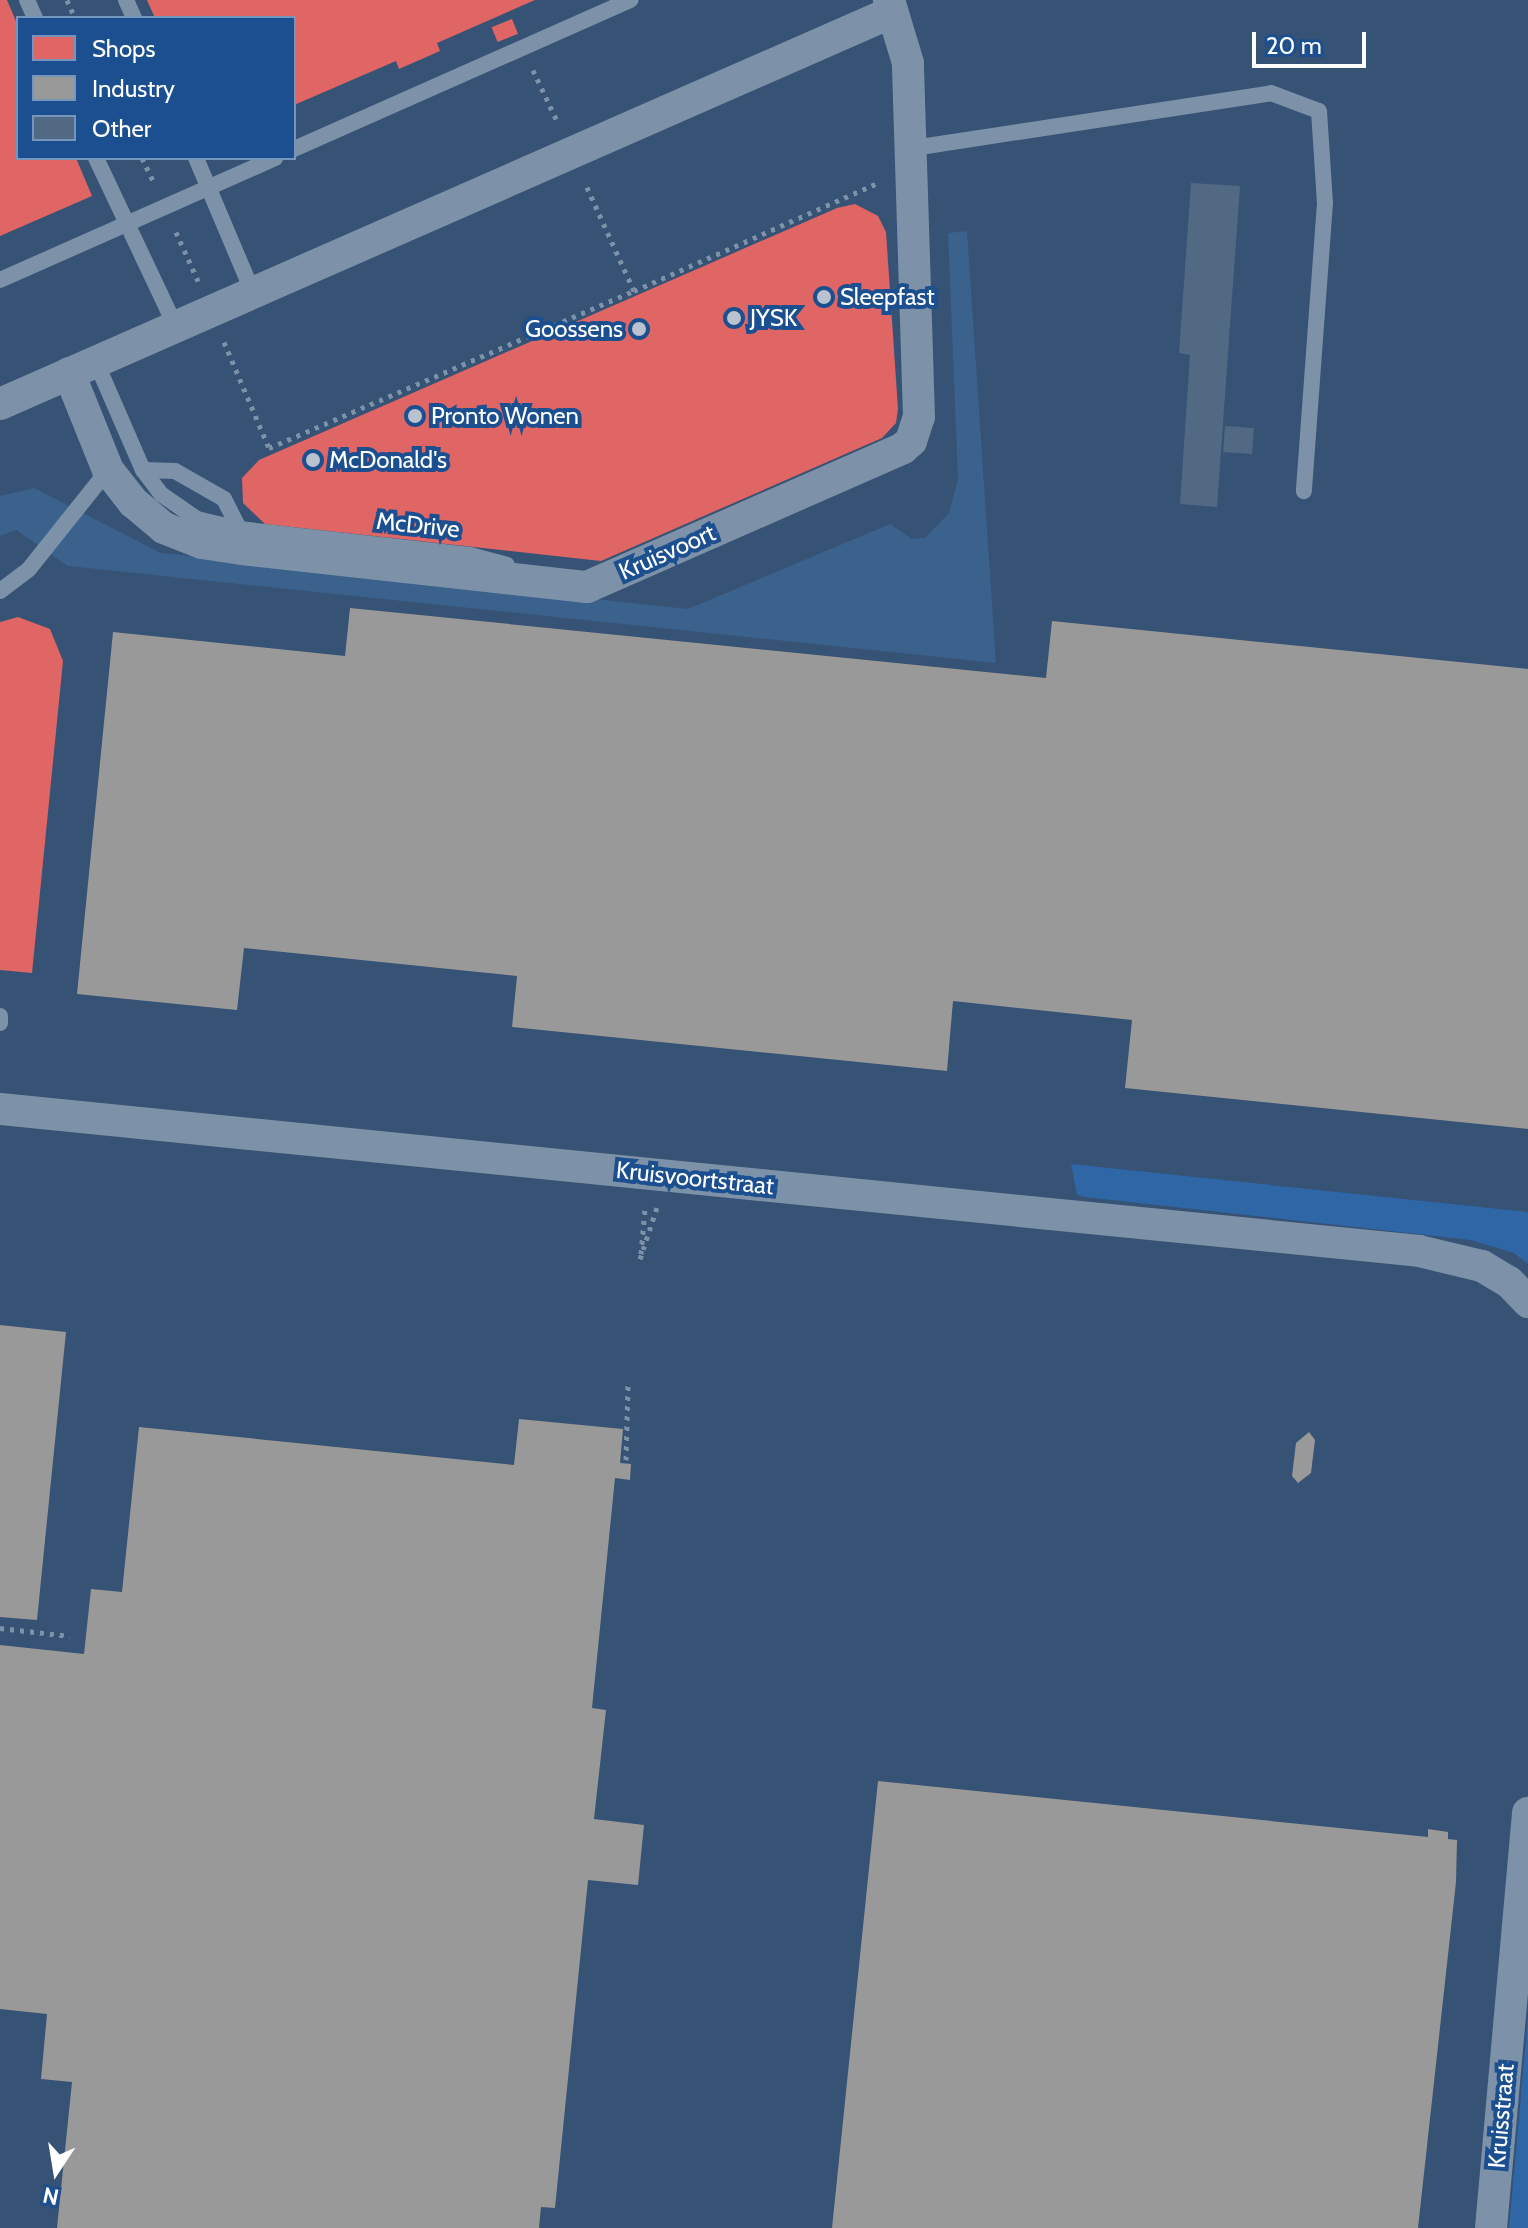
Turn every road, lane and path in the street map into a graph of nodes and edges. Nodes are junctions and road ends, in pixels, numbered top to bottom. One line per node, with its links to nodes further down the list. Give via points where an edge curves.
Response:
1 (630, 0): 3 (lane)
2 (890, 7): 4 (street, Kruisvoort, via 908,63); 6 (street, Kruisvoort)
3 (523, 48): 5 (lane); 6 (path)
4 (908, 146): 13 (path); 21 (lane, via 1271,93 1319,111 1325,203); 23 (street, Kruisvoort, via 919,417 911,441)
5 (296, 148)
6 (571, 153): 13 (path); 14 (street, Kruisvoort)
7 (97, 160): 11 (lane)
8 (197, 160): 10 (lane)
9 (270, 160): 10 (lane)
10 (209, 187): 11 (lane); 14 (lane)
11 (125, 225): 12 (lane); 16 (lane)
12 (0, 280)
13 (634, 291): 15 (path, via 269,448)
14 (253, 293): 15 (street, Kruisvoort)
15 (211, 311): 16 (street, Kruisvoort)
16 (176, 327): 17 (street, Kruisvoort)
17 (82, 368): 18 (street, Kruisvoort); 19 (lane, McDrive); 20 (street, Kruisvoort)
18 (0, 404)
19 (143, 470): 22 (lane, McDrive, via 161,494 185,512); 22 (lane, via 175,471 224,499)
20 (99, 481): 23 (street, Kruisvoort, via 164,528 202,543); 24 (lane, via 29,569)
21 (1304, 491)
22 (239, 529): 23 (lane, McDrive, via 470,555)
23 (587, 587)
24 (0, 591)
25 (0, 1016): 26 (lane)
26 (0, 1023)
27 (0, 1109): 28 (street, Kruisvoortstraat)
28 (655, 1174): 28 (path, via 640,1259 655,1226); 29 (street, Kruisvoortstraat, via 1391,1249 1482,1266 1509,1282)
29 (1528, 1302)
30 (628, 1385): 31 (path)
31 (626, 1460)
32 (0, 1628): 33 (path)
33 (70, 1636)
34 (1528, 1813): 35 (street, Kruisstraat)
35 (1491, 2228)

